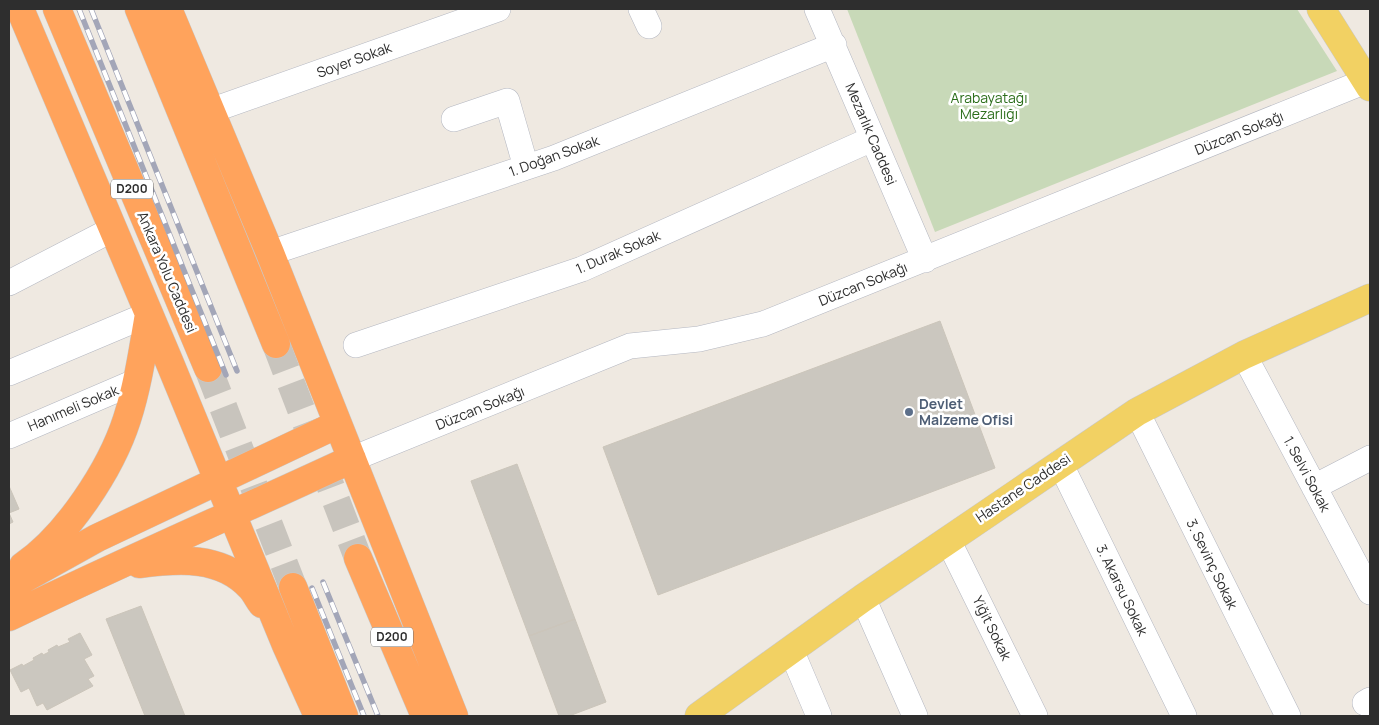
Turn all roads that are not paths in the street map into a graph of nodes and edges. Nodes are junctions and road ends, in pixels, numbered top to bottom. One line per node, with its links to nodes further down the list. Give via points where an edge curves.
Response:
1 (20, 9): 14 (highway)
2 (57, 9): 23 (highway, Ankara Yolu Caddesi / D200)
3 (139, 9): 20 (highway)
4 (168, 9): 10 (highway)
5 (498, 9): 10 (street, Soyer Sokak)
6 (817, 9): 8 (street, Mezarlık Caddesi)
7 (1321, 9): 9 (main road)
8 (834, 46): 12 (street, Mezarlık Caddesi); 13 (street, 1. Doğan Sokak)
9 (1368, 84): 16 (street, Düzcan Sokağı)
10 (210, 111): 15 (highway)
11 (454, 119): 13 (street, via 507,101)
12 (872, 139): 16 (street, Mezarlık Caddesi); 21 (street, 1. Durak Sokak, via 582,269)
13 (526, 168): 15 (street, 1. Doğan Sokak)
14 (113, 229): 17 (street); 19 (highway)
15 (270, 253): 27 (highway)
16 (925, 260): 30 (street, Düzcan Sokağı, via 763,324 699,339 630,346)
17 (9, 283)
18 (1370, 298): 22 (main road, Hastane Caddesi)
19 (149, 314): 24 (street); 25 (highway); 32 (highway)
20 (276, 344)
21 (356, 345)
22 (1244, 355): 26 (main road, Hastane Caddesi); 33 (street, 1. Selvi Sokak)
23 (208, 368)
24 (9, 373)
25 (137, 381): 28 (street, Hanımeli Sokak); 38 (highway, via 127,420 107,465 77,512 35,558)
26 (1137, 412): 31 (main road, Hastane Caddesi); 55 (street, 3. Sevinç Sokak)
27 (338, 424): 30 (highway); 32 (highway)
28 (9, 436)
29 (1370, 458): 33 (street)
30 (352, 459): 34 (highway); 49 (highway)
31 (1060, 463): 35 (main road, Hastane Caddesi); 54 (street, 3. Akarsu Sokak)
32 (218, 480): 34 (highway); 39 (highway, via 97,538)
33 (1314, 487): 41 (street, 1. Selvi Sokak)
34 (232, 515): 37 (highway); 44 (highway)
35 (948, 540): 42 (main road, Hastane Caddesi); 53 (street, Yiğit Sokak)
36 (358, 558): 48 (highway, D200)
37 (112, 567): 43 (highway); 44 (highway, via 173,560 206,562 232,573 250,587)
38 (9, 576)
39 (9, 587)
40 (293, 587): 47 (highway)
41 (1370, 592)
42 (863, 598): 45 (main road, Hastane Caddesi); 52 (street)
43 (9, 617)
44 (286, 645): 46 (highway)
45 (790, 650): 50 (main road, Hastane Caddesi); 51 (street)
46 (318, 716)
47 (344, 716)
48 (425, 716)
49 (454, 716)
50 (700, 716)
51 (819, 716)
52 (915, 716)
53 (1035, 716)
54 (1184, 716)
55 (1288, 716)

